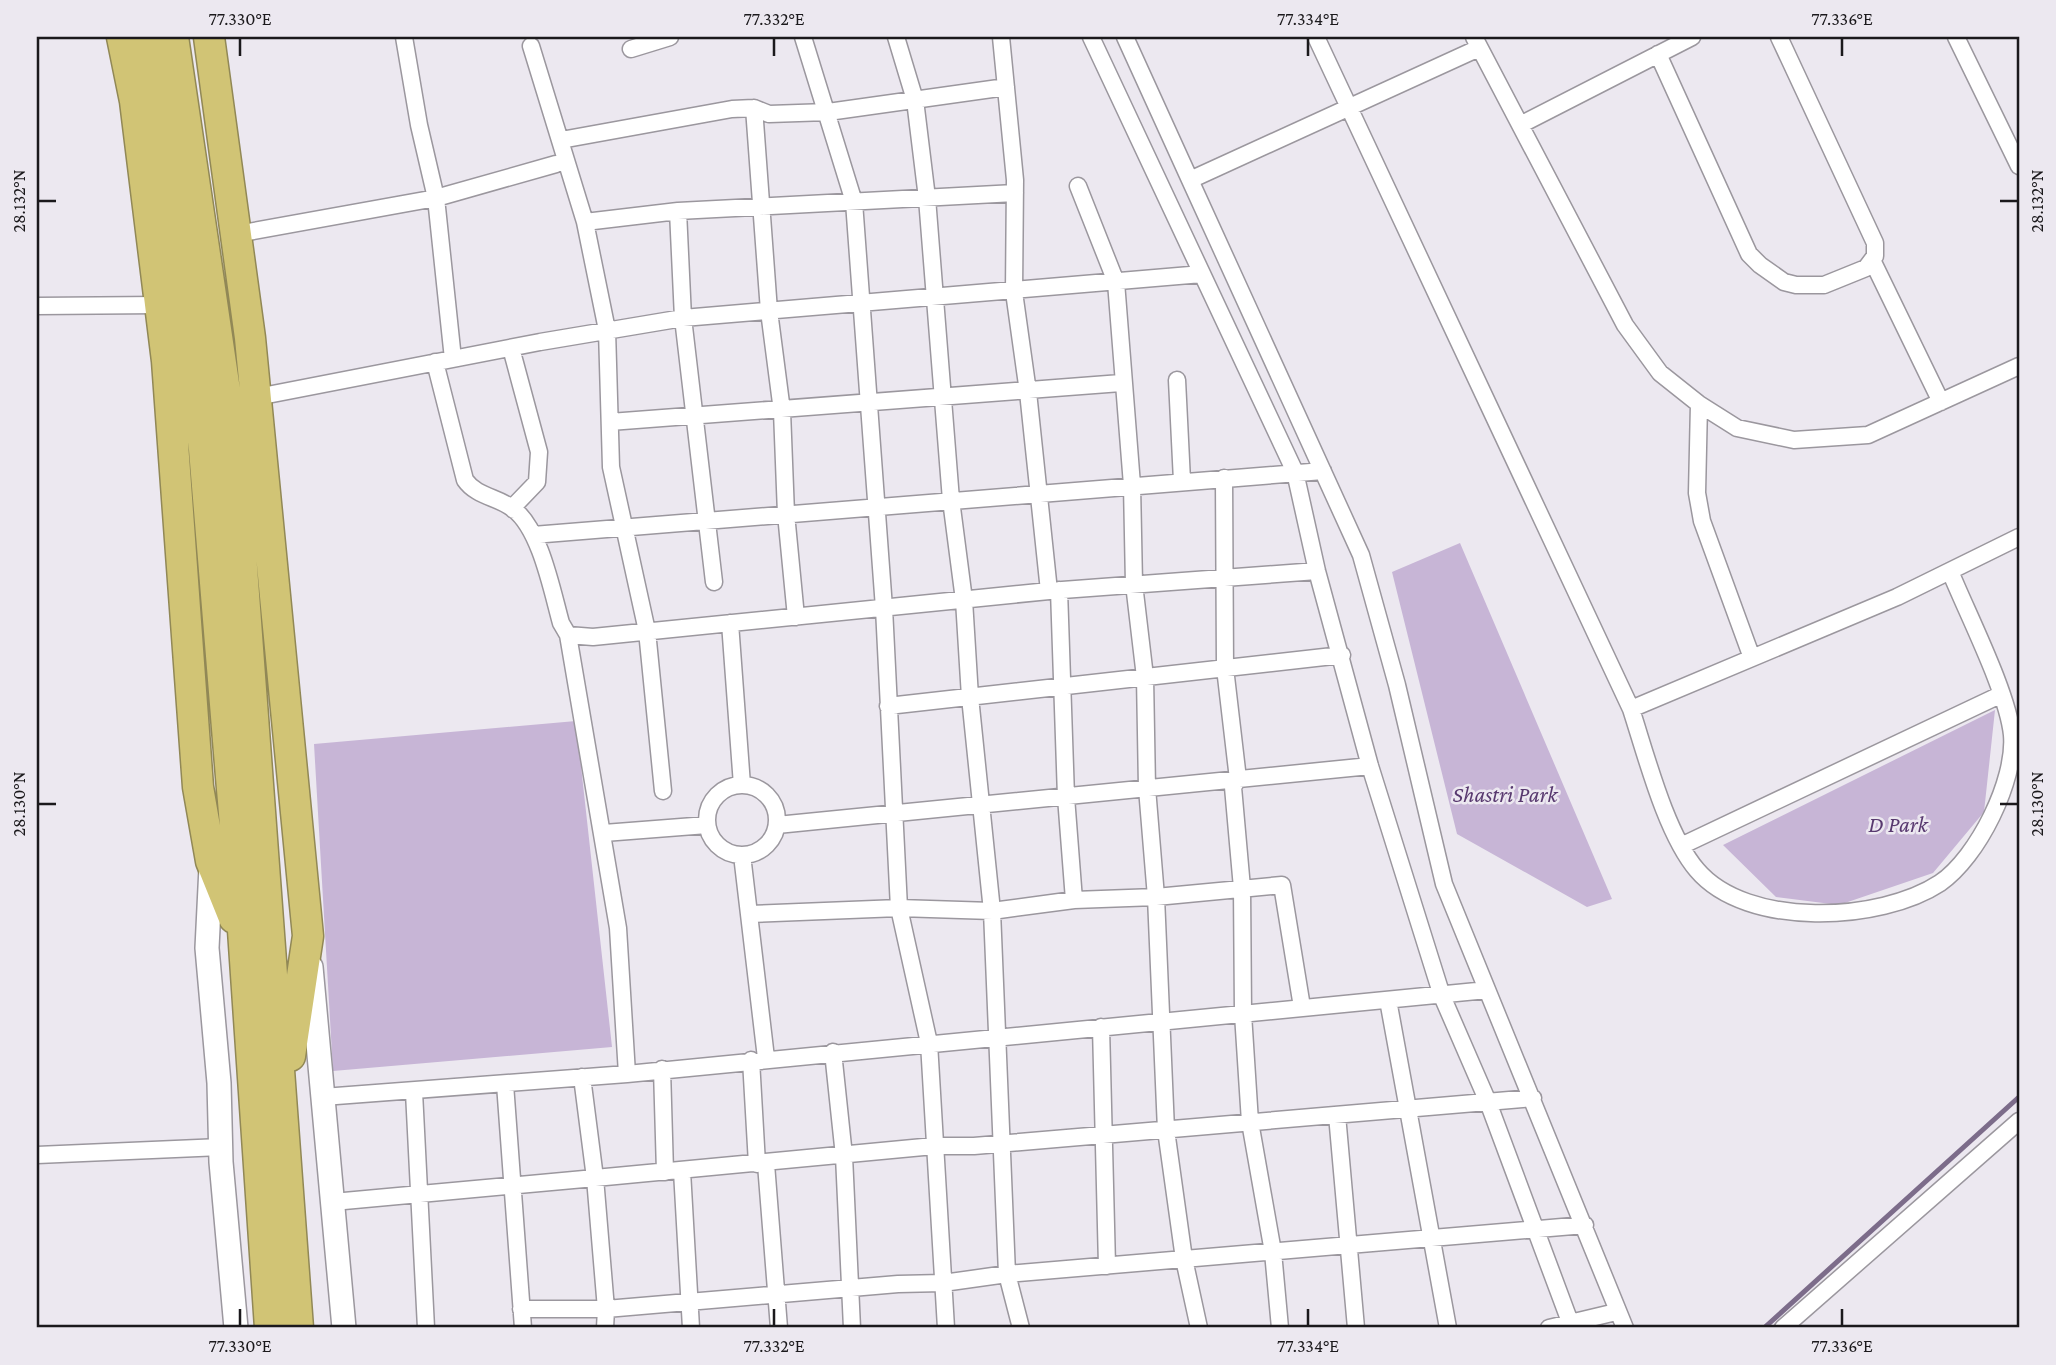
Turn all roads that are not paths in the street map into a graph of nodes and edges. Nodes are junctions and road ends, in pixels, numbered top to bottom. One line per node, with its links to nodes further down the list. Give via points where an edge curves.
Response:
1 (122, 37): 45 (highway, via 135,101)
2 (149, 37): 91 (highway)
3 (173, 37): 91 (highway, via 233,445)
4 (209, 37): 38 (highway)
5 (404, 37): 32 (street)
6 (670, 37): 18 (street)
7 (803, 37): 24 (street)
8 (896, 37): 21 (street)
9 (1001, 37): 20 (street)
10 (1091, 37): 40 (street)
11 (1125, 37): 29 (street)
12 (1316, 37): 22 (street)
13 (1692, 37): 19 (street)
14 (1779, 37): 39 (street, via 1875,243)
15 (1956, 37): 28 (street)
16 (1476, 42): 22 (street); 25 (street)
17 (531, 46): 26 (street)
18 (631, 48)
19 (1658, 54): 25 (street); 39 (street, via 1749,254 1760,265 1784,282 1810,286 1824,285)
20 (1006, 87): 21 (street); 31 (street)
21 (915, 100): 24 (street); 33 (street)
22 (1349, 107): 29 (street); 100 (street)
23 (754, 108): 24 (street, via 769,114); 26 (street); 35 (street)
24 (828, 112): 34 (street)
25 (1522, 124): 61 (street, via 1625,325 1660,373)
26 (562, 140): 37 (street)
27 (556, 164): 32 (street)
28 (2019, 166)
29 (1189, 180): 65 (street)
30 (1079, 186): 41 (street)
31 (1015, 193): 33 (street); 42 (street)
32 (436, 198): 38 (street); 51 (street)
33 (926, 198): 34 (street); 43 (street)
34 (854, 202): 35 (street); 44 (street)
35 (760, 207): 36 (street); 47 (street)
36 (678, 211): 37 (street); 48 (street)
37 (585, 222): 49 (street)
38 (237, 234): 57 (highway)
39 (1873, 262): 59 (street)
40 (1202, 274): 41 (street); 66 (street)
41 (1116, 282): 42 (street); 55 (street)
42 (1014, 292): 43 (street); 56 (street)
43 (935, 298): 44 (street); 58 (street)
44 (861, 304): 47 (street); 60 (street)
45 (160, 305): 46 (street); 114 (highway, via 198,786)
46 (37, 306)
47 (769, 312): 48 (street); 62 (street)
48 (683, 318): 49 (street); 63 (street)
49 (607, 330): 50 (street); 64 (street)
50 (511, 348): 51 (street); 73 (street, via 538,452 537,482)
51 (453, 359): 52 (street)
52 (435, 362): 57 (street); 73 (street, via 465,480 476,491)
53 (2019, 366): 59 (street)
54 (1177, 380): 68 (street)
55 (1121, 383): 56 (street); 69 (street)
56 (1028, 392): 58 (street); 70 (street)
57 (257, 397): 121 (highway)
58 (944, 398): 60 (street); 71 (street)
59 (1941, 402): 61 (street, via 1868,435 1794,440 1737,428)
60 (869, 404): 62 (street); 72 (street)
61 (1699, 404): 93 (street, via 1697,493 1702,522)
62 (782, 411): 63 (street); 74 (street)
63 (696, 418): 64 (street); 75 (street)
64 (610, 422): 76 (street, via 611,467)
65 (1322, 471): 66 (street); 123 (street, via 1361,555 1444,884)
66 (1295, 472): 67 (street); 79 (street)
67 (1224, 478): 68 (street); 81 (street)
68 (1182, 481): 69 (street)
69 (1132, 485): 70 (street); 83 (street)
70 (1038, 493): 71 (street); 84 (street)
71 (951, 500): 72 (street); 85 (street)
72 (876, 506): 74 (street); 86 (street)
73 (513, 509): 77 (street)
74 (786, 514): 75 (street); 87 (street)
75 (709, 520): 76 (street); 82 (street)
76 (624, 527): 77 (street); 89 (street)
77 (533, 535): 90 (street)
78 (2019, 537): 80 (street)
79 (1317, 571): 81 (street); 92 (street)
80 (1950, 571): 93 (street); 97 (street)
81 (1224, 578): 83 (street); 94 (street)
82 (714, 582)
83 (1134, 584): 84 (street); 95 (street)
84 (1054, 591): 85 (street); 96 (street)
85 (964, 600): 86 (street); 98 (street)
86 (884, 608): 87 (street); 99 (street)
87 (796, 617): 88 (street)
88 (730, 623): 89 (street); 103 (street)
89 (647, 631): 90 (street); 105 (street)
90 (568, 635): 111 (street)
91 (235, 654): 122 (highway); 137 (highway)
92 (1342, 656): 94 (street); 101 (street)
93 (1752, 658): 100 (street)
94 (1225, 668): 95 (street); 102 (street)
95 (1145, 677): 96 (street); 104 (street)
96 (1063, 687): 98 (street); 106 (street)
97 (2000, 695): 112 (street); 112 (street, via 2012,735 2005,779 1980,840 1959,868 1939,884 1915,895 1835,913 1794,914 1741,900 1697,871)
98 (970, 697): 99 (street); 107 (street)
99 (888, 706): 108 (street)
100 (1631, 709): 112 (street, via 1664,808)
101 (1370, 766): 102 (street); 124 (street)
102 (1238, 779): 104 (street); 115 (street, via 1233,787)
103 (742, 785): 109 (street, via 715,797); 110 (street, via 768,797)
104 (1147, 788): 106 (street); 116 (street)
105 (663, 791)
106 (1068, 796): 107 (street); 117 (street)
107 (981, 805): 108 (street); 119 (street)
108 (894, 813): 110 (street); 118 (street)
109 (707, 825): 111 (street); 113 (street, via 716,843)
110 (777, 825): 113 (street, via 761,849)
111 (604, 833): 135 (street, via 618,928)
112 (1683, 845)
113 (742, 855): 120 (street)
114 (211, 861): 122 (highway); 151 (street, via 207,948)
115 (1242, 888): 116 (street); 126 (street, via 1282,885); 127 (street)
116 (1156, 897): 117 (street); 128 (street)
117 (1074, 900): 119 (street)
118 (899, 908): 119 (street); 120 (street); 131 (street)
119 (992, 911): 130 (street)
120 (749, 914): 133 (street)
121 (308, 936): 137 (highway, via 291,1054); 140 (street)
122 (244, 944): 178 (highway)
123 (1487, 989): 124 (street); 141 (street)
124 (1442, 996): 125 (street); 142 (street)
125 (1388, 1000): 126 (street); 143 (street)
126 (1303, 1007): 127 (street)
127 (1243, 1014): 128 (street); 146 (street)
128 (1161, 1022): 129 (street); 147 (street)
129 (1101, 1027): 130 (street); 148 (street)
130 (998, 1038): 131 (street); 149 (street)
131 (929, 1043): 132 (street); 150 (street)
132 (833, 1052): 133 (street); 153 (street)
133 (758, 1059): 134 (street); 154 (street)
134 (662, 1069): 135 (street); 156 (street)
135 (627, 1074): 136 (street)
136 (582, 1077): 138 (street); 157 (street)
137 (279, 1079): 179 (highway)
138 (505, 1084): 139 (street); 158 (street)
139 (414, 1092): 140 (street); 159 (street)
140 (323, 1097): 160 (street)
141 (1533, 1098): 142 (street); 161 (street)
142 (1488, 1102): 143 (street); 162 (street)
143 (1410, 1109): 144 (street); 163 (street)
144 (1337, 1115): 146 (street); 164 (street)
145 (2019, 1121): 195 (street)
146 (1250, 1122): 147 (street); 165 (street)
147 (1166, 1130): 148 (street); 166 (street)
148 (1102, 1135): 149 (street); 167 (street)
149 (1000, 1144): 150 (street); 168 (street)
150 (934, 1146): 153 (street); 169 (street)
151 (220, 1147): 152 (street); 177 (street)
152 (37, 1155)
153 (844, 1156): 154 (street); 170 (street)
154 (762, 1164): 155 (street); 171 (street)
155 (682, 1171): 156 (street); 172 (street)
156 (665, 1172): 157 (street)
157 (595, 1178): 158 (street); 173 (street)
158 (512, 1184): 159 (street); 174 (street)
159 (420, 1194): 160 (street); 181 (street)
160 (333, 1202): 180 (street)
161 (1585, 1225): 162 (street); 175 (street)
162 (1536, 1229): 163 (street); 176 (street)
163 (1434, 1238): 164 (street); 192 (street)
164 (1351, 1245): 165 (street); 191 (street)
165 (1273, 1252): 166 (street); 190 (street)
166 (1184, 1259): 167 (street); 189 (street)
167 (1107, 1266): 168 (street)
168 (1007, 1274): 169 (street); 188 (street)
169 (943, 1283): 170 (street); 187 (street)
170 (851, 1288): 171 (street); 186 (street)
171 (777, 1294): 172 (street); 185 (street)
172 (689, 1302): 173 (street); 184 (street)
173 (606, 1308): 174 (street); 183 (street)
174 (521, 1309): 182 (street)
175 (1616, 1311): 176 (street); 194 (street)
176 (1570, 1322): 193 (street)
177 (236, 1328)
178 (270, 1328)
179 (299, 1328)
180 (344, 1328)
181 (426, 1328)
182 (523, 1328)
183 (606, 1328)
184 (691, 1328)
185 (779, 1328)
186 (852, 1328)
187 (946, 1328)
188 (1021, 1328)
189 (1199, 1328)
190 (1280, 1328)
191 (1356, 1328)
192 (1448, 1328)
193 (1549, 1328)
194 (1625, 1328)
195 (1783, 1328)

